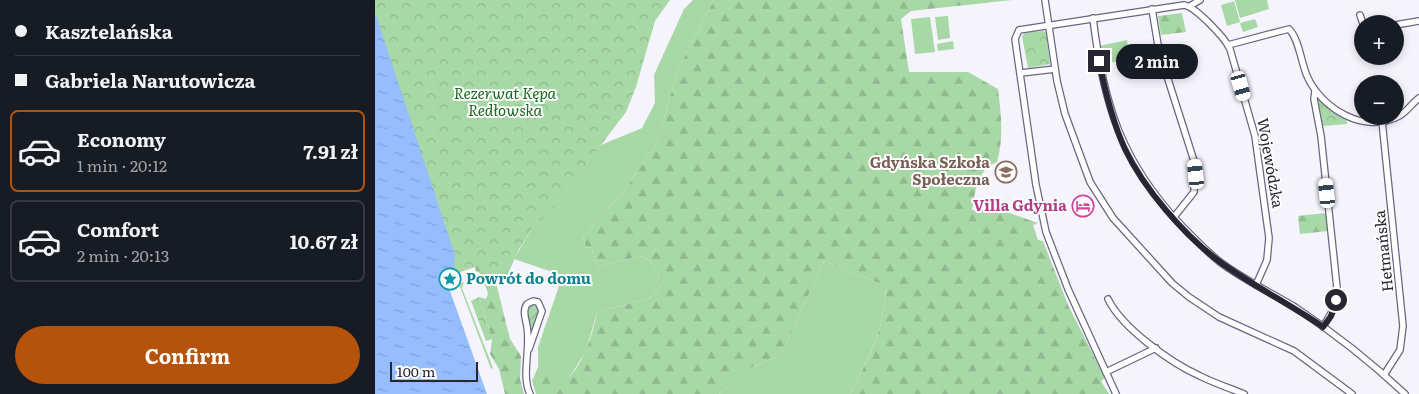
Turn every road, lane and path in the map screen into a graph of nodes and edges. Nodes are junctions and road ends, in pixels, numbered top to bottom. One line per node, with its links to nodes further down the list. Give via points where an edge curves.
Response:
1 (1045, 0): 7 (street)
2 (1200, 0): 3 (street)
3 (1190, 6): 4 (street); 9 (street)
4 (1152, 9): 5 (street); 17 (street, via 1159,51 1195,164 1194,192)
5 (1093, 18): 7 (street); 17 (street, via 1103,79 1119,134 1142,178)
6 (1419, 21): 8 (street)
7 (1049, 24): 10 (street); 11 (street, via 1016,33)
8 (1404, 24)
9 (1228, 45): 12 (street, via 1289,29); 18 (street, Wojewódzka, via 1255,136 1262,174 1269,248 1264,270)
10 (1055, 69): 11 (street); 28 (street, via 1065,114 1083,167 1099,198 1172,283 1219,317 1294,351)
11 (1021, 73): 23 (street, via 1036,185 1046,232)
12 (1315, 91): 15 (street, via 1329,105); 20 (street, via 1337,288 1333,310)
13 (1419, 98): 14 (street)
14 (1404, 113)
15 (1354, 118)
16 (1382, 125): 24 (street, Hetmańska, via 1403,326 1400,350)
17 (1174, 218): 18 (street, via 1219,261)
18 (1256, 285): 20 (street)
19 (1108, 299): 21 (street, via 1116,313)
20 (1323, 327): 24 (street)
21 (1156, 348): 23 (street); 27 (street, via 1193,373)
22 (529, 349): 22 (street, via 542,311 538,302 533,301 524,311); 25 (street, via 526,377)
23 (1106, 372): 26 (street)
24 (1384, 375): 29 (street)
25 (530, 394)
26 (1115, 394)
27 (1244, 394)
28 (1352, 394)
29 (1405, 394)

